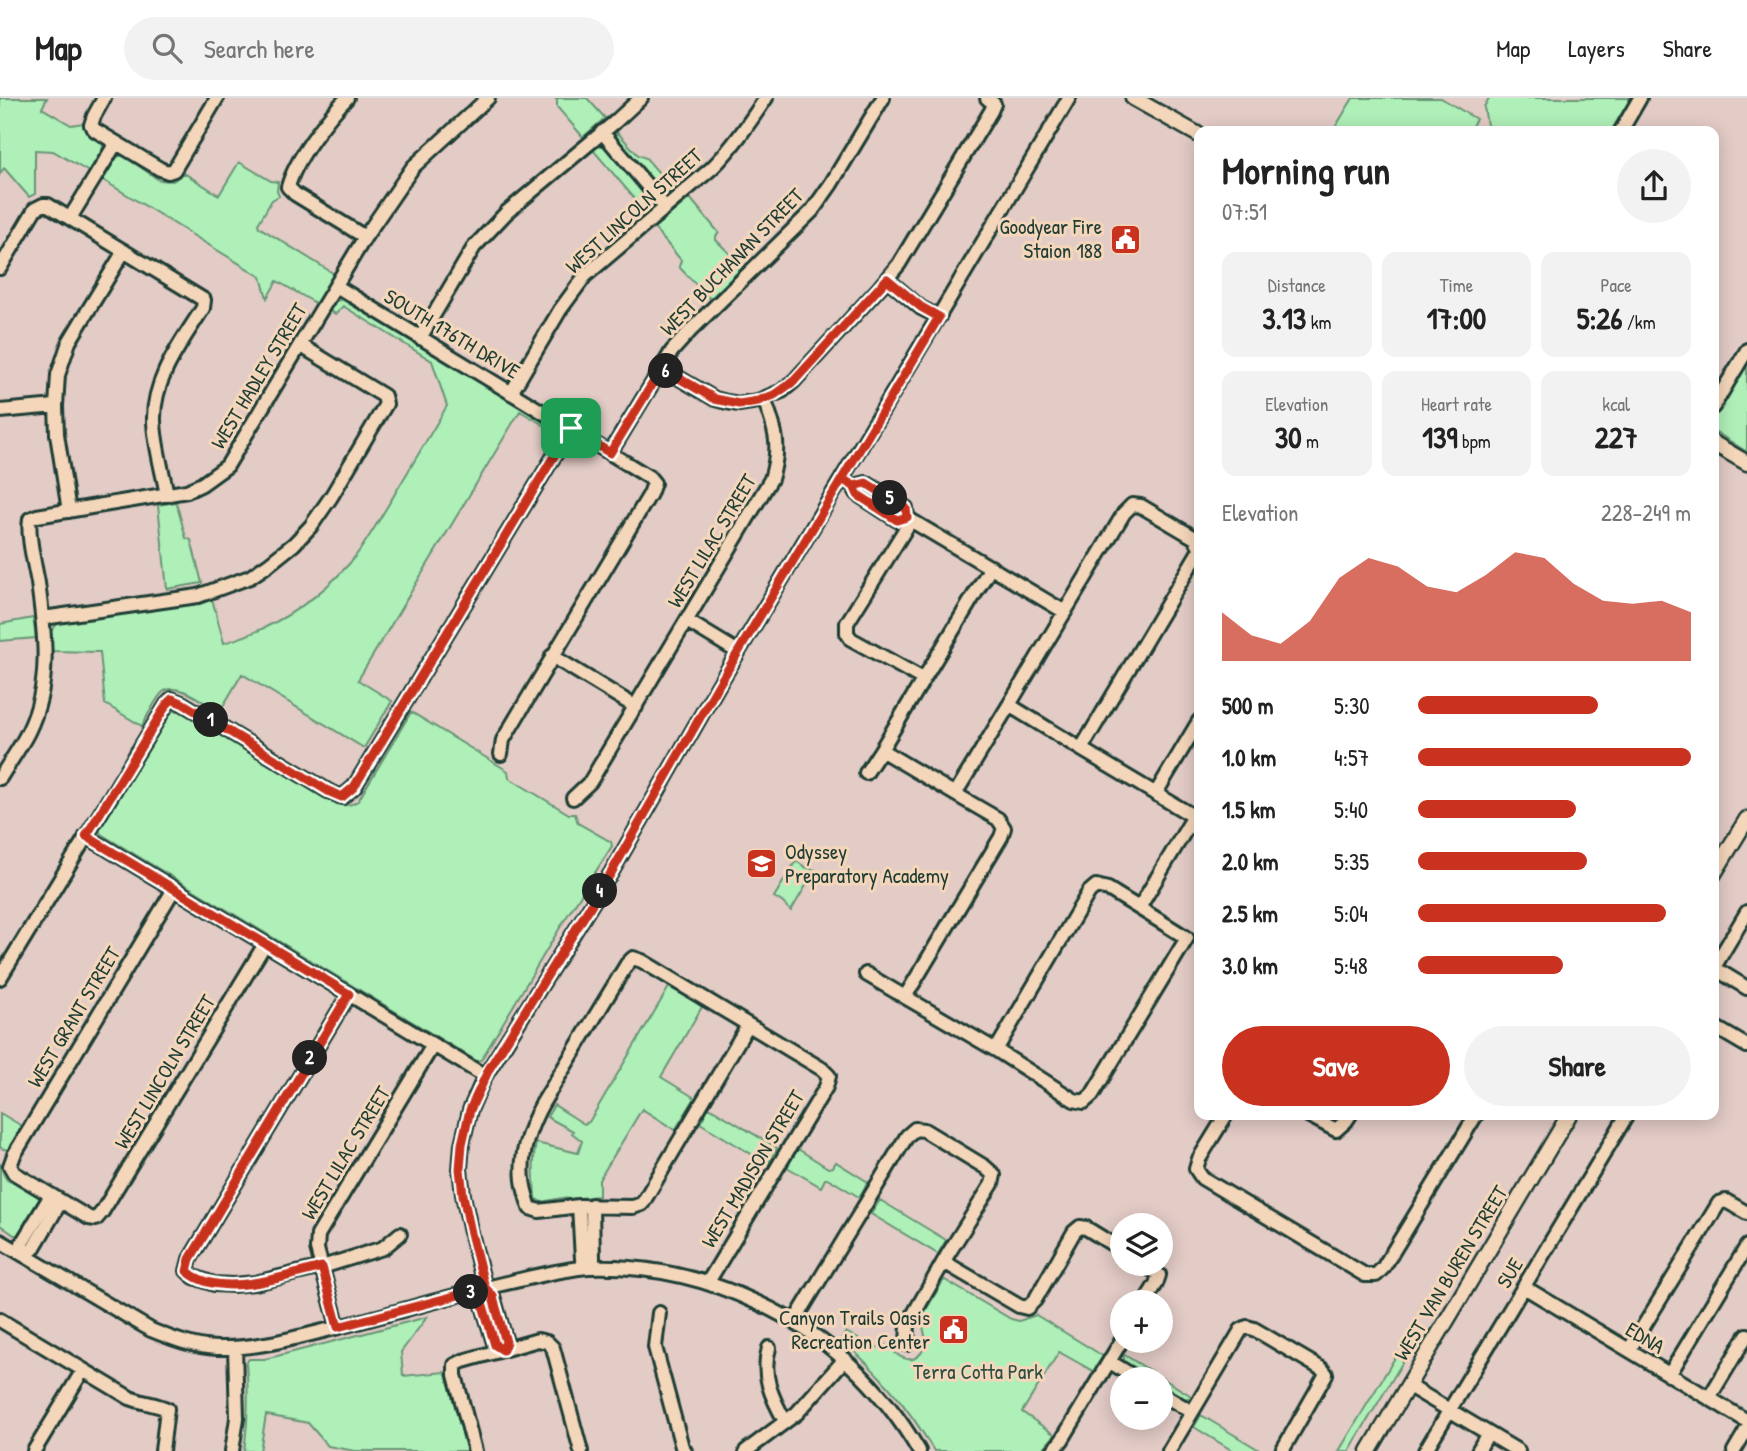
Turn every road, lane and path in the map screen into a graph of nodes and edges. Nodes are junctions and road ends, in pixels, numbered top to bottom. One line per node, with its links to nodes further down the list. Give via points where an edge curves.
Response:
1 (104, 98): 15 (street, via 91,125)
2 (217, 98): 15 (street, via 174,170 160,169)
3 (347, 98): 18 (street, via 308,147 288,187)
4 (488, 98): 18 (street, WEST HADLEY STREET, via 413,167)
5 (641, 98): 13 (street)
6 (766, 98): 16 (street, WEST LINCOLN STREET, via 727,153)
7 (883, 98): 27 (street, WEST BUCHANAN STREET, via 811,211 691,330)
8 (1069, 98): 23 (street)
9 (1133, 98): 14 (main road)
10 (1640, 98): 12 (street)
11 (990, 101): 21 (street, via 992,111)
12 (1624, 126)
13 (602, 132): 16 (street); 24 (street, via 507,212 474,247)
14 (1194, 132)
15 (116, 143): 17 (street)
16 (665, 207): 28 (street, WEST LINCOLN STREET, via 585,276)
17 (70, 218): 19 (street); 20 (street, via 48,205 35,209)
18 (365, 237): 22 (street, WEST HADLEY STREET)
19 (124, 251): 31 (street, via 69,342 58,375); 38 (street, via 204,300 161,380 155,401 154,422)
20 (0, 268)
21 (887, 279): 23 (street); 30 (street, via 794,381)
22 (336, 286): 24 (street, SOUTH 176TH DRIVE); 25 (street, WEST HADLEY STREET)
23 (939, 317): 37 (street)
24 (420, 338): 28 (street, SOUTH 176TH DRIVE)
25 (300, 345): 38 (street, WEST HADLEY STREET, via 227,466 202,484); 45 (street, via 384,396 386,404 311,526 250,577 198,596)
26 (1747, 350): 29 (street)
27 (662, 368): 30 (street, via 715,399 739,404); 35 (street, WEST BUCHANAN STREET)
28 (511, 393): 33 (street, SOUTH 176TH DRIVE)
29 (1719, 397)
30 (764, 399): 46 (street, WEST LILAC STREET, via 777,443 771,479)
31 (56, 406): 32 (street); 39 (street)
32 (0, 411)
33 (571, 428): 35 (street, SOUTH 176TH DRIVE); 64 (street, via 354,787 342,797 328,791 172,699)
34 (1719, 447): 36 (main road)
35 (610, 453): 48 (street, SOUTH 176TH DRIVE, via 654,483)
36 (1747, 463)
37 (842, 479): 40 (street, via 897,520); 47 (street)
38 (167, 495): 39 (street, WEST HADLEY STREET)
39 (69, 511): 45 (street, WEST HADLEY STREET, via 30,519)
40 (909, 519): 43 (street); 49 (street, via 847,622 847,633)
41 (1194, 537): 44 (street, via 1132,505)
42 (1194, 559): 53 (street)
43 (991, 568): 44 (street); 49 (street)
44 (1065, 612): 50 (street)
45 (43, 618): 57 (street, WEST HADLEY STREET, via 42,694 29,731)
46 (687, 621): 47 (street); 51 (street, WEST LILAC STREET)
47 (738, 652): 85 (street, via 611,873)
48 (552, 656): 51 (street); 55 (street, via 503,740)
49 (923, 678): 54 (street)
50 (1009, 705): 53 (street); 59 (street)
51 (636, 707): 60 (street, WEST LILAC STREET, via 590,782)
52 (1194, 729): 58 (street)
53 (1081, 749): 58 (street)
54 (881, 750): 56 (street); 59 (street)
55 (501, 754)
56 (866, 773)
57 (0, 778)
58 (1156, 793): 61 (street)
59 (955, 794): 79 (street, via 998,819 1001,837)
60 (573, 797)
61 (1194, 816)
62 (1747, 819): 65 (main road)
63 (1194, 820): 67 (street)
64 (86, 836): 66 (street); 76 (street)
65 (1719, 866)
66 (174, 889): 72 (street); 92 (street, WEST GRANT STREET, via 14,1155 13,1173)
67 (1139, 908): 70 (street); 84 (street, via 1108,889 1096,886 1089,891)
68 (1747, 912): 69 (street)
69 (1743, 928): 73 (street)
70 (1187, 938): 71 (street); 84 (street, via 1084,1102)
71 (1194, 942)
72 (265, 944): 78 (street); 92 (street, WEST LINCOLN STREET, via 102,1212 96,1219 89,1218)
73 (1719, 962)
74 (1719, 972): 77 (street)
75 (866, 974): 79 (street)
76 (0, 978)
77 (1747, 988)
78 (349, 994): 82 (street); 101 (street, via 187,1271 194,1278 233,1285)
79 (905, 996): 84 (street)
80 (748, 1025): 93 (street, via 642,1204); 93 (street, via 642,961 633,958 627,964 534,1120 524,1156 522,1179 530,1208); 103 (street, WEST MADISON STREET, via 830,1076)
81 (1719, 1030): 83 (street)
82 (433, 1045): 85 (street); 101 (street, WEST LILAC STREET, via 318,1235)
83 (1747, 1046)
84 (996, 1050)
85 (485, 1076): 105 (street, via 470,1110 460,1169)
86 (1223, 1120): 89 (street, via 1199,1159 1196,1169 1202,1178 1365,1275 1376,1275)
87 (1316, 1120): 88 (street, via 1336,1130)
88 (1346, 1120)
89 (1473, 1120)
90 (1566, 1120): 122 (main road, WEST VAN BUREN STREET)
91 (1624, 1120): 104 (street, SUE)
92 (56, 1198): 99 (street, via 33,1249)
93 (585, 1206): 102 (street, via 593,1259)
94 (1747, 1213): 115 (street, via 1726,1201 1719,1203)
95 (400, 1234): 101 (street, via 383,1248)
96 (0, 1241): 99 (street)
97 (1110, 1243): 100 (street, via 1080,1227 1027,1308)
98 (1747, 1246): 121 (street)
99 (22, 1254): 112 (street, via 151,1330 196,1345)
100 (944, 1262): 108 (street, via 994,1175 924,1130 915,1129 900,1146); 111 (street, via 908,1324)
101 (322, 1267): 109 (street, WEST LILAC STREET)
102 (588, 1267): 103 (street, via 626,1267); 105 (street)
103 (708, 1282): 108 (street)
104 (1524, 1287): 115 (street, EDNA); 125 (street, SUE)
105 (485, 1288): 109 (street); 114 (street, via 481,1299 495,1345)
106 (659, 1313): 136 (street, via 654,1347)
107 (0, 1320): 120 (street)
108 (794, 1322): 117 (street)
109 (338, 1327): 112 (street)
110 (1747, 1335): 123 (street)
111 (907, 1344)
112 (235, 1348): 133 (street, via 237,1418)
113 (769, 1348): 128 (street, via 766,1373)
114 (503, 1350): 134 (street, via 455,1365); 135 (street, via 538,1340 553,1348)
115 (1629, 1350): 121 (street, EDNA)
116 (1115, 1353): 118 (street)
117 (845, 1359): 128 (street); 138 (street, via 898,1417)
118 (1110, 1362): 119 (street); 139 (street)
119 (1118, 1367)
120 (83, 1370): 131 (street); 132 (street, via 130,1398 167,1409)
121 (1669, 1374): 123 (street, EDNA)
122 (1409, 1386): 125 (street); 142 (main road, WEST VAN BUREN STREET)
123 (1709, 1398): 127 (street, EDNA)
124 (1173, 1401): 126 (street)
125 (1450, 1410): 130 (street); 143 (street, SUE)
126 (1192, 1412): 140 (street); 141 (street, via 1241,1331 1254,1329 1326,1374)
127 (1747, 1420)
128 (785, 1421): 137 (street)
129 (1747, 1429): 146 (street)
130 (1488, 1433): 144 (street); 145 (street)
131 (34, 1451)
132 (162, 1451)
133 (232, 1451)
134 (475, 1451)
135 (581, 1451)
136 (685, 1451)
137 (746, 1451)
138 (919, 1451)
139 (1053, 1451)
140 (1169, 1451)
141 (1282, 1451)
142 (1369, 1451)
143 (1425, 1451)
144 (1478, 1451)
145 (1518, 1451)
146 (1734, 1451)

